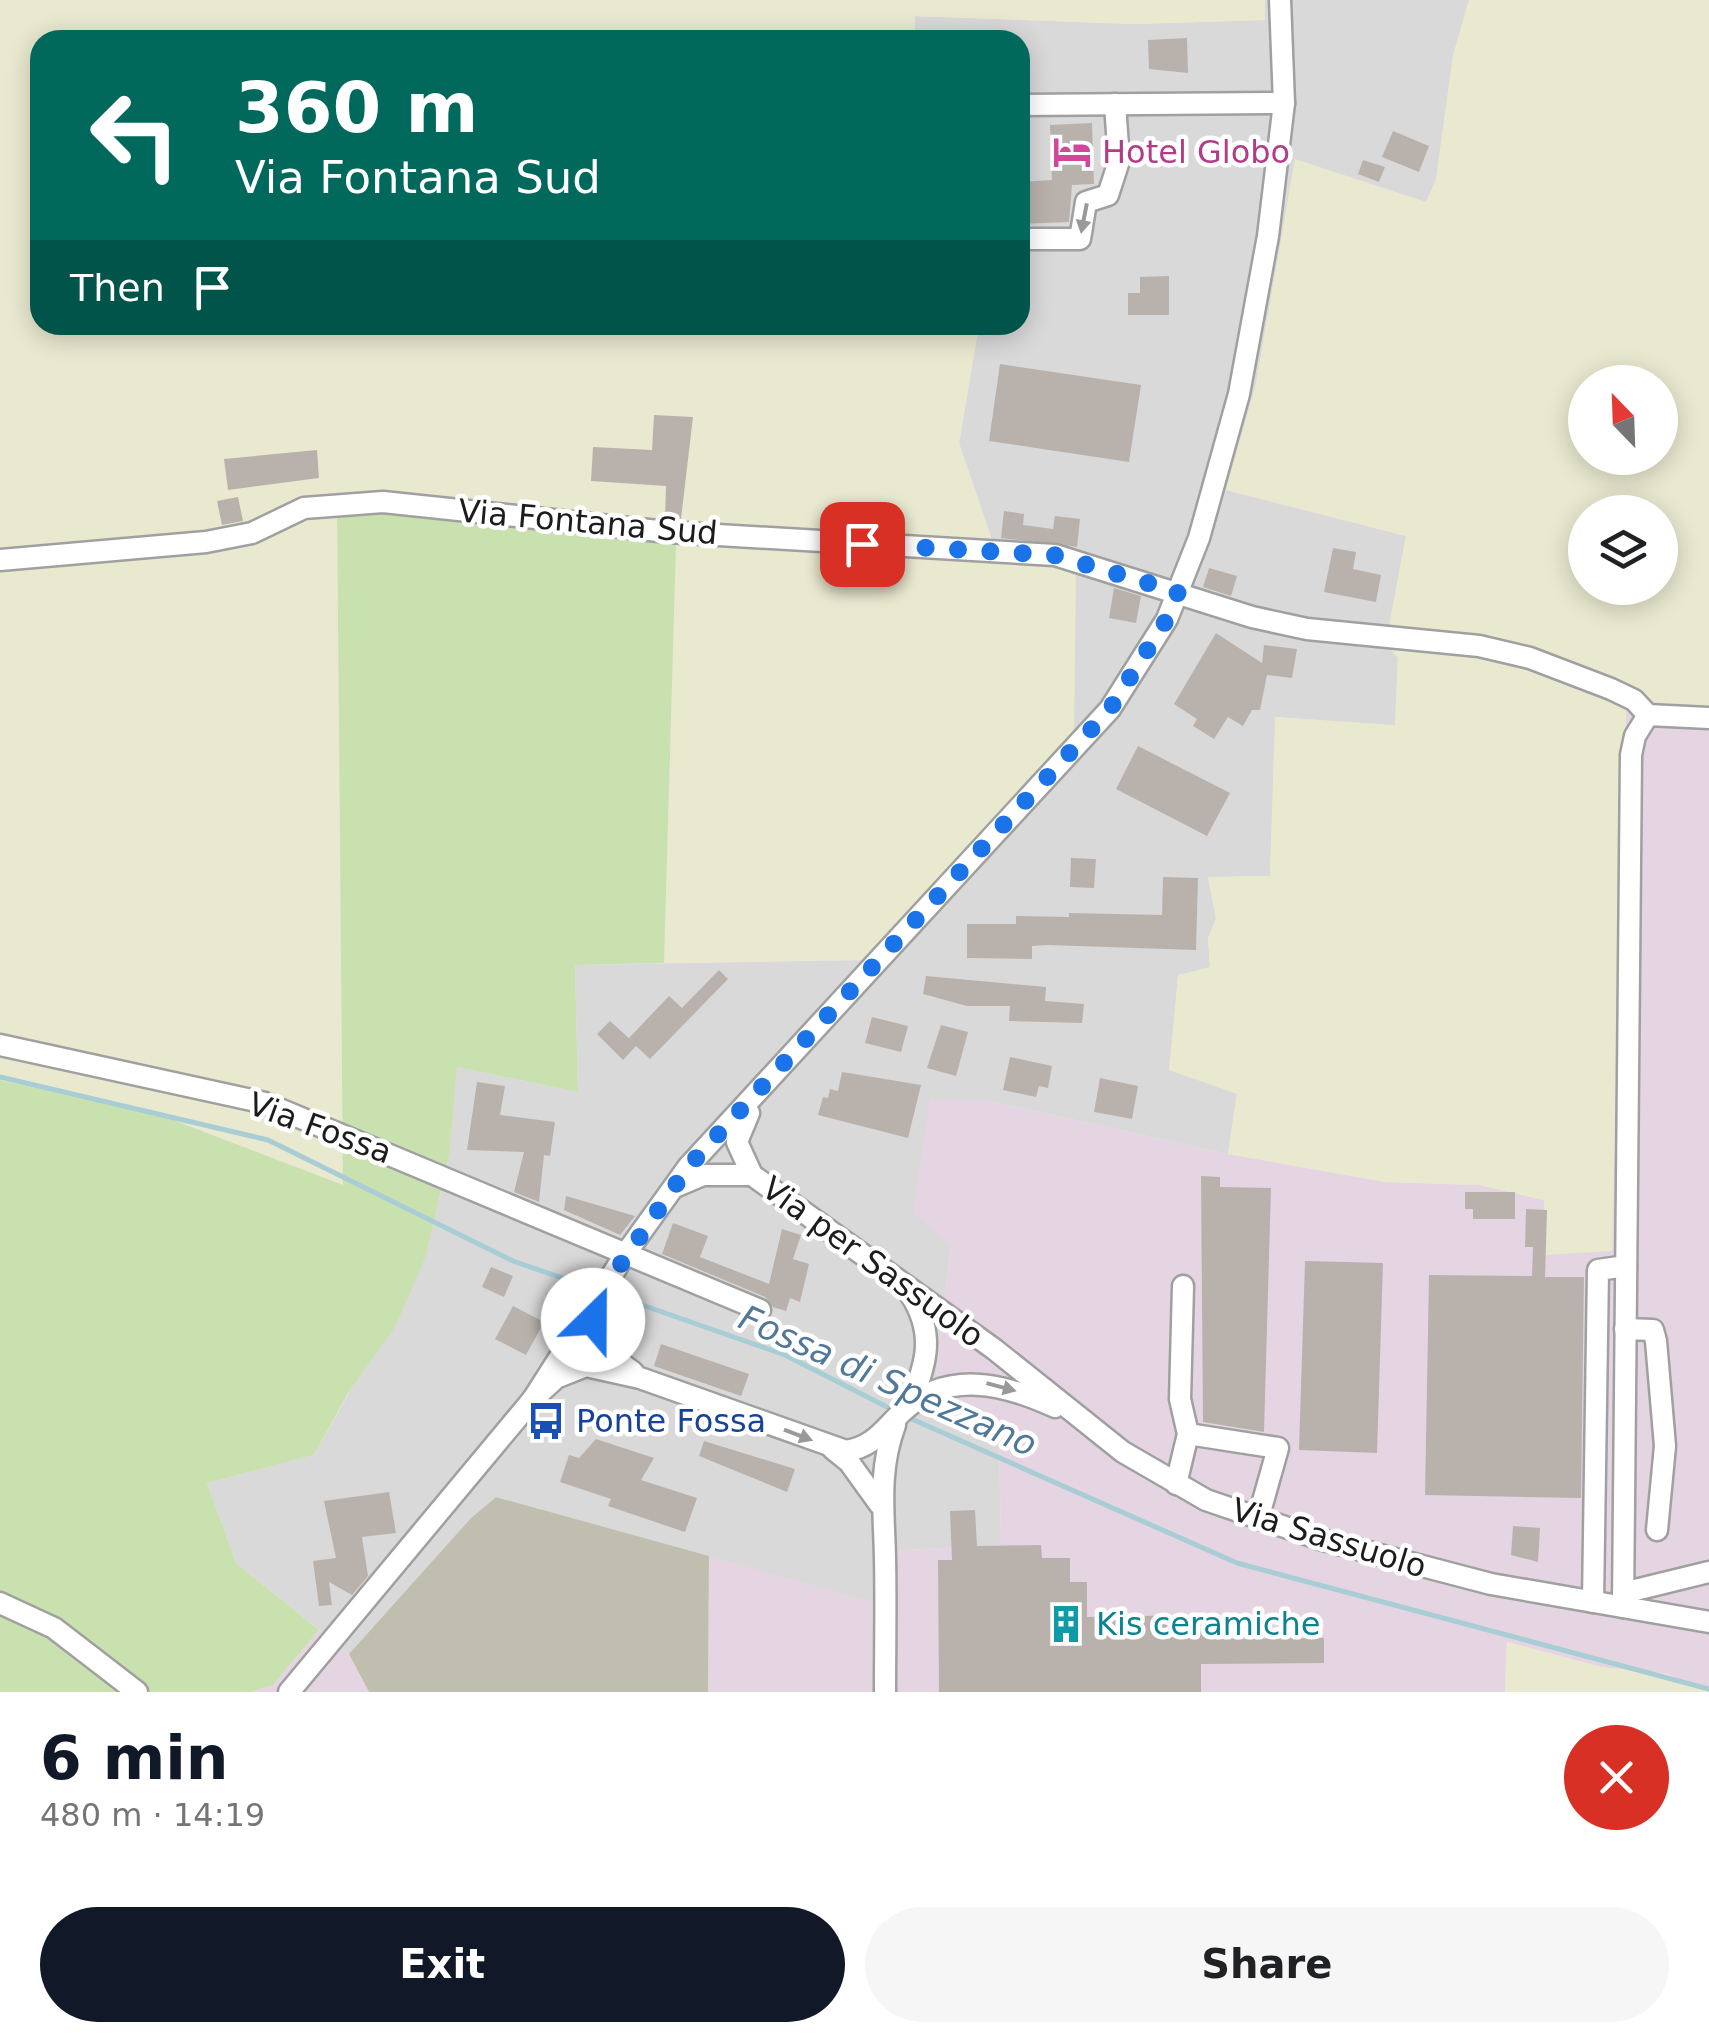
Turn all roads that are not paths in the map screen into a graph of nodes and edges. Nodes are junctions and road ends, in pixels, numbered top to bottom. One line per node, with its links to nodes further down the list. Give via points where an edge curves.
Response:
1 (1280, 0): 2 (street)
2 (1284, 103): 3 (street); 7 (street, via 1239,394)
3 (1115, 104): 4 (street); 5 (street, one-way to 5, via 1119,161 1108,194 1086,202 1080,239)
4 (1030, 105)
5 (1030, 238)
6 (0, 560): 7 (street, Via Fontana Sud, via 206,542 252,533 304,508 384,502 668,532 1054,555)
7 (1178, 592): 8 (street, Via Fontana Sud, via 1307,629 1480,646 1530,658 1612,689); 11 (street, via 1110,709)
8 (1648, 715): 9 (street); 15 (street, via 1631,755)
9 (1709, 718)
10 (0, 1046): 14 (street, Via Fossa, via 264,1103)
11 (766, 1086): 12 (street, via 736,1142); 13 (street)
12 (752, 1175): 13 (street, via 703,1175); 17 (street, Via per Sassuolo)
13 (674, 1188): 14 (street)
14 (624, 1256): 18 (street); 19 (street)
15 (1626, 1266): 20 (street); 35 (street, via 1598,1270)
16 (1183, 1286): 26 (street, via 1180,1400)
17 (908, 1290): 21 (street, Via per Sassuolo); 24 (street, via 923,1314 928,1342)
18 (760, 1310)
19 (590, 1313): 22 (street, via 600,1347); 23 (street)
20 (1626, 1329): 32 (street, via 1653,1330 1656,1341 1665,1446); 34 (street)
21 (994, 1349): 25 (street, Via Sassuolo)
22 (640, 1378): 23 (street, via 579,1366); 28 (street, one-way to 28)
23 (534, 1399): 39 (street)
24 (912, 1402): 25 (street, one-way to 25, via 985,1383); 27 (street)
25 (1075, 1417): 29 (street, Via Sassuolo)
26 (1188, 1434): 29 (street); 31 (street, via 1278,1448)
27 (884, 1440): 28 (street); 30 (street)
28 (833, 1449): 30 (street)
29 (1176, 1484): 31 (street, Via Sassuolo)
30 (880, 1504): 40 (street)
31 (1258, 1519): 35 (street, Via Sassuolo, via 1409,1564)
32 (1657, 1530)
33 (1709, 1572): 34 (street)
34 (1623, 1600): 35 (street, Via Sassuolo); 37 (street, Via Sassuolo)
35 (1593, 1602)
36 (0, 1603): 38 (street, via 54,1628)
37 (1709, 1622)
38 (137, 1692)
39 (289, 1692)
40 (884, 1692)

